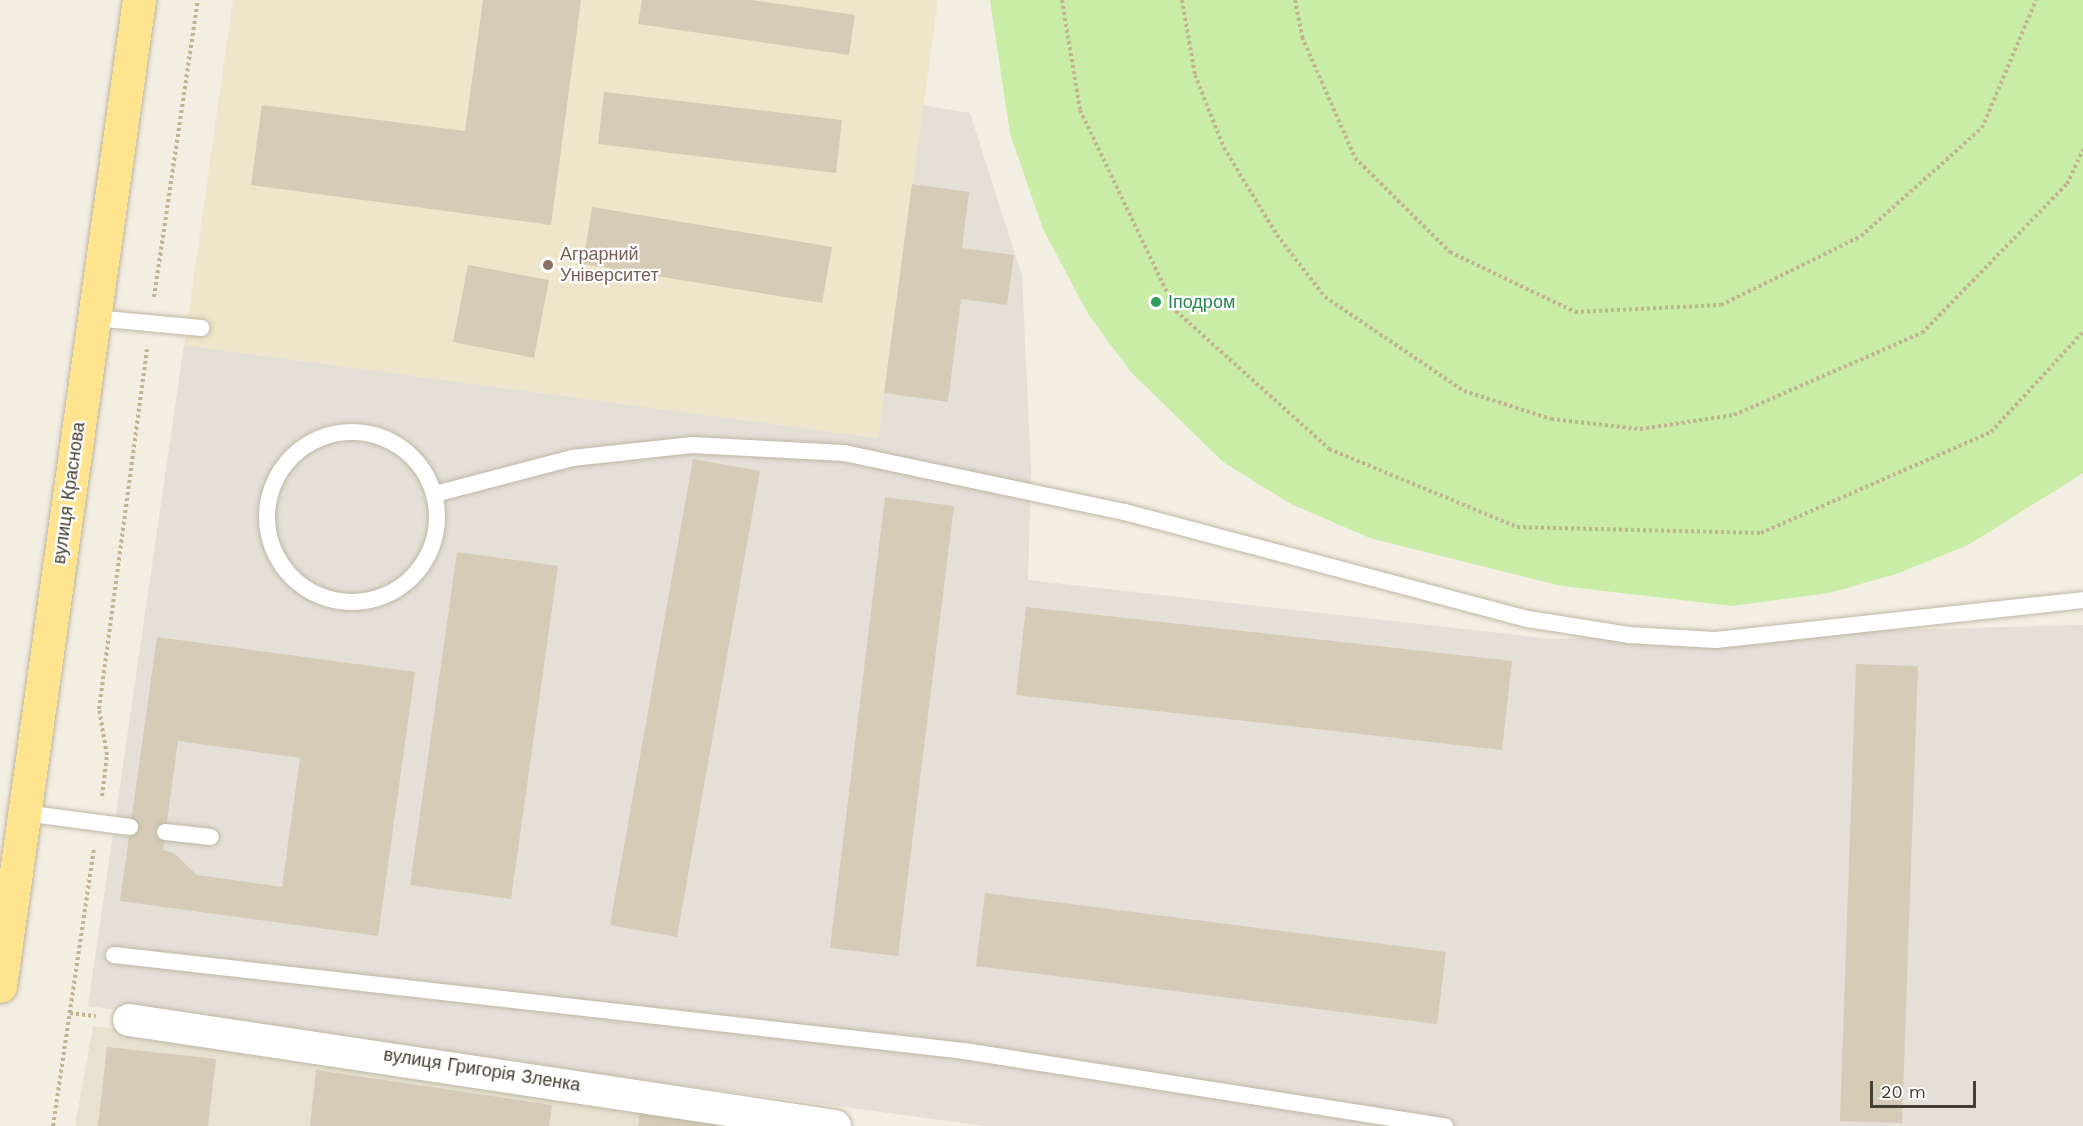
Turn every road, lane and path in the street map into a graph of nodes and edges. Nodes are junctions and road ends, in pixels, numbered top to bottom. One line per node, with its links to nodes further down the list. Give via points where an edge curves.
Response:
1 (139, 0): 8 (main road, вулиця Краснова)
2 (198, 0): 9 (path)
3 (1062, 0): 11 (path, via 1080,111 1176,311 1329,449 1517,527 1761,533 1991,432)
4 (1182, 0): 7 (path, via 1195,75 1224,148 1277,235 1325,297 1464,392 1551,419 1640,429 1734,415 1922,333 2067,184)
5 (1296, 0): 6 (path, via 1302,37 1355,158 1450,252 1575,312 1721,305 1861,236 1982,128)
6 (2036, 0)
7 (2083, 150)
8 (94, 318): 9 (lane); 14 (main road, вулиця Краснова)
9 (150, 323): 10 (lane); 15 (path, via 99,709 107,755)
10 (202, 328)
11 (2083, 332)
12 (435, 494): 12 (lane, via 412,455 374,434 329,434 290,456 268,495 268,540 291,578 330,600 375,600 413,578 435,539); 13 (lane, via 572,458 692,445 844,453 1125,512 1528,619 1629,634 1716,640)
13 (2083, 600)
14 (24, 813): 15 (lane); 20 (main road, вулиця Краснова)
15 (98, 823): 16 (lane); 22 (path)
16 (130, 827)
17 (165, 831): 18 (lane)
18 (210, 837)
19 (114, 955): 24 (lane, via 964,1051)
20 (0, 986)
21 (129, 1020): 23 (street, вулиця Григорія Зленка)
22 (53, 1126)
23 (835, 1126)
24 (1445, 1126)

